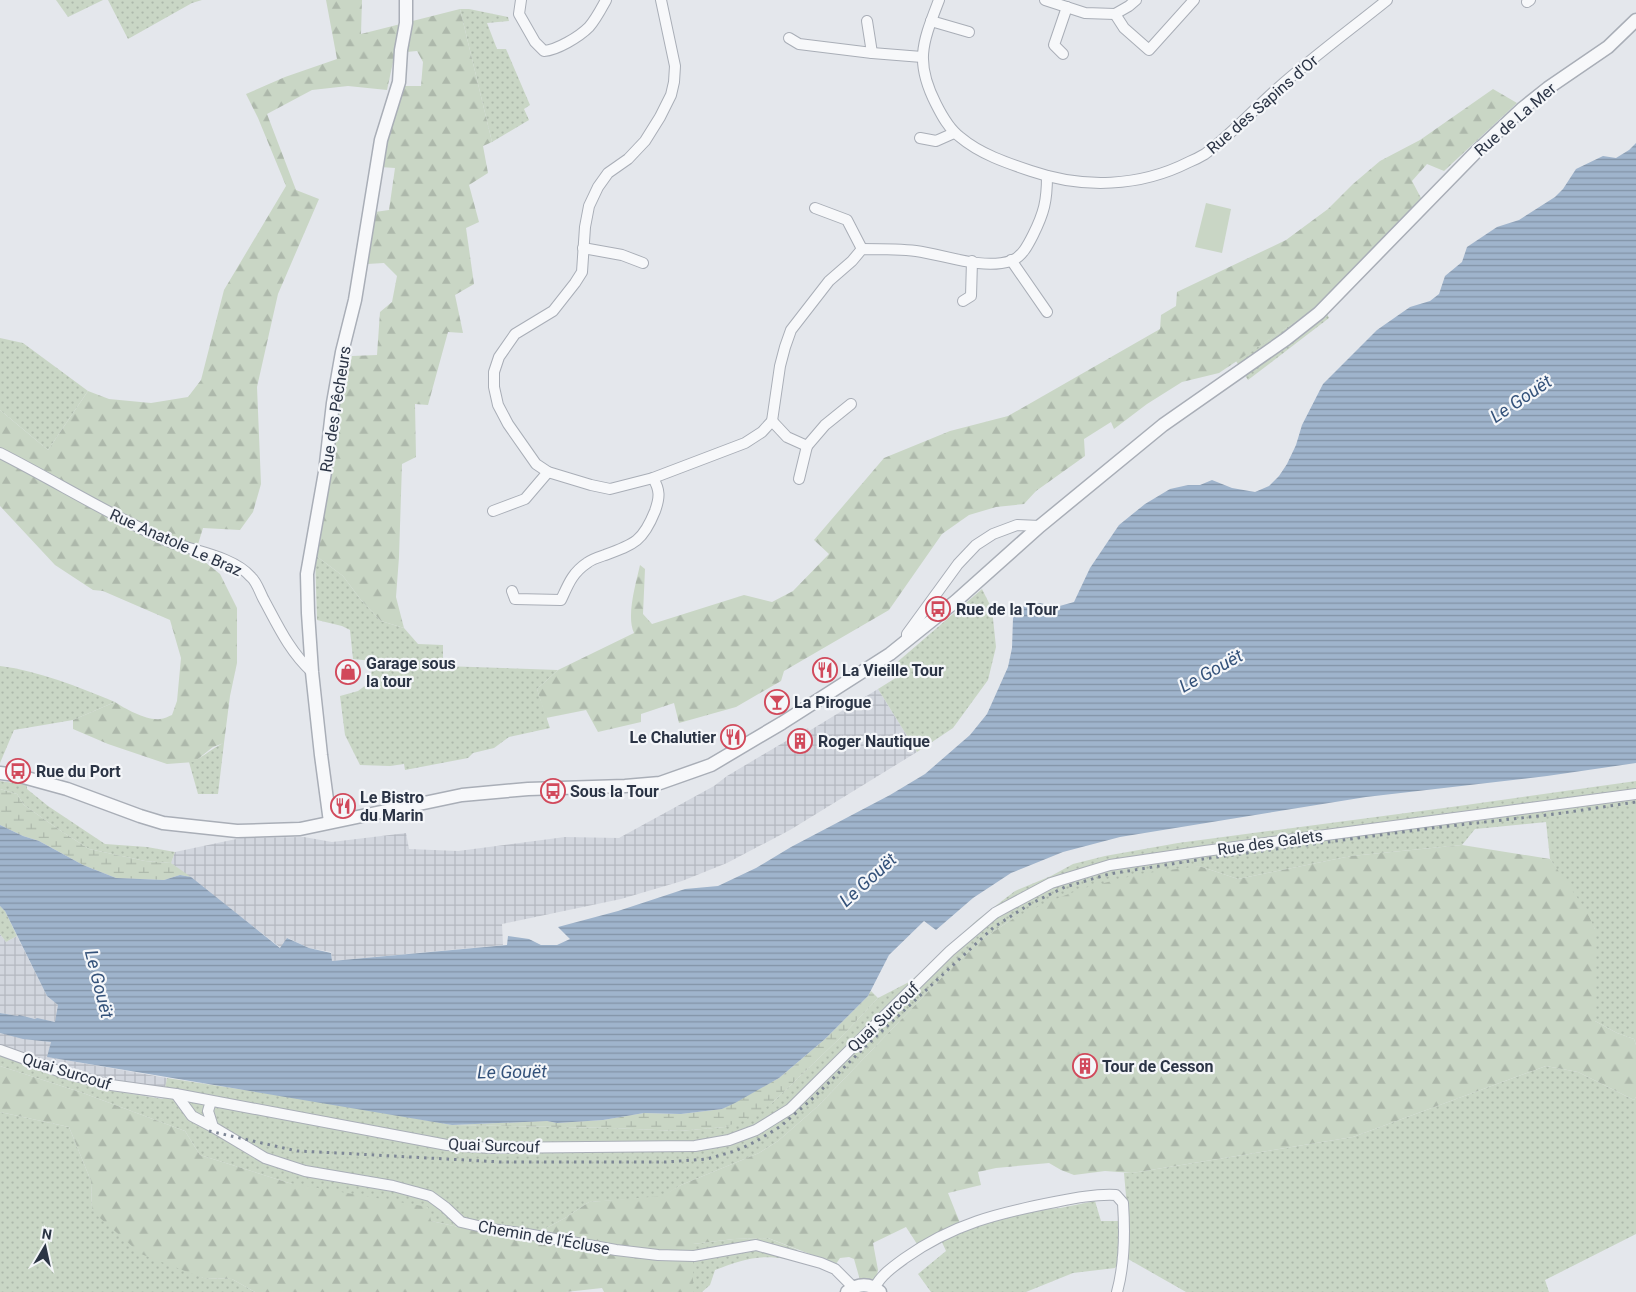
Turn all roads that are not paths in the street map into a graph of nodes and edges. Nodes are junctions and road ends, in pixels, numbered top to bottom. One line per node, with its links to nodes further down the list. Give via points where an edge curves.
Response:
1 (406, 0): 42 (street, Rue des Pêcheurs, via 398,82 381,140 355,300 333,403 307,574)
2 (521, 0): 3 (street, via 519,14 544,51 554,50 588,29)
3 (606, 0)
4 (661, 0): 24 (street, via 675,66 671,95 645,141 608,173 598,187 589,206)
5 (939, 0): 14 (street, Rue des Sapins d'Or)
6 (1045, 0): 10 (street)
7 (1136, 0): 11 (street)
8 (1194, 0): 11 (street, via 1149,50 1124,28)
9 (1387, 0): 22 (street, Rue des Sapins d'Or, via 1279,87 1204,154 1170,172 1107,183)
10 (1067, 7): 11 (street, via 1085,13); 18 (street, via 1054,45)
11 (1115, 14)
12 (1636, 20): 39 (street, Rue de La Mer, via 1608,47 1523,108 1320,313 1163,425)
13 (868, 21): 17 (street)
14 (931, 21): 15 (street); 19 (street, Rue des Sapins d'Or)
15 (969, 32)
16 (789, 38): 17 (street, via 799,44)
17 (872, 53): 19 (street)
18 (1064, 54)
19 (922, 57): 20 (street, Rue des Sapins d'Or, via 931,95)
20 (954, 133): 21 (street, via 936,141); 22 (street, Rue des Sapins d'Or, via 981,151)
21 (920, 138)
22 (1047, 176): 26 (street, via 1046,202 1040,222 1025,249)
23 (815, 208): 25 (street, via 847,220)
24 (584, 248): 28 (street, via 622,255); 35 (street, via 582,272 575,284 553,311 515,334 499,357 494,372 498,405 508,424 536,464)
25 (862, 249): 27 (street, via 915,251); 32 (street, via 829,281 791,330 780,366)
26 (1011, 260): 27 (street); 30 (street)
27 (972, 261): 29 (street, via 971,296)
28 (643, 263)
29 (963, 301)
30 (1047, 312)
31 (851, 404): 33 (street, via 825,425)
32 (772, 421): 33 (street, via 787,437); 36 (street, via 745,443)
33 (807, 446): 37 (street)
34 (0, 453): 42 (street, Rue Anatole Le Braz, via 166,541 235,565 252,577 288,644)
35 (548, 472): 36 (street, via 610,489); 38 (street, via 526,499)
36 (653, 478): 40 (street, via 659,492 657,506 649,526 638,541 589,561 574,573 561,600 515,599)
37 (799, 479)
38 (493, 511)
39 (1040, 526): 41 (street, Rue de La Mer); 41 (street, via 1017,524 976,545 958,564 907,634)
40 (512, 591)
41 (907, 641): 45 (street, Rue de La Mer, via 870,668 725,758 660,783 462,795)
42 (312, 672): 45 (street, Rue des Pêcheurs)
43 (0, 773): 45 (street, Rue de La Mer, via 41,781 140,816 181,826 237,831 300,829)
44 (1636, 794): 46 (street, Rue des Galets, via 1110,865 1051,883 995,913)
45 (330, 822)
46 (933, 968): 49 (street, Quai Surcouf, via 790,1108 756,1130 729,1140 695,1146 491,1148 447,1145)
47 (0, 1050): 48 (street, Quai Surcouf, via 85,1079)
48 (176, 1094): 49 (street, Quai Surcouf); 50 (street, Chemin de l'Écluse, via 192,1116)
49 (211, 1101): 50 (street, via 208,1111)
50 (213, 1127): 51 (street, Chemin de l'Écluse, via 266,1158 305,1171 393,1186 430,1196 446,1206 461,1222 491,1230 658,1255 694,1256 756,1245 835,1269)
51 (850, 1289): 52 (street, via 864,1285)
52 (877, 1289): 53 (street, via 879,1280 900,1261 947,1233 1005,1212 1100,1194 1116,1195 1123,1203 1123,1267)
53 (1117, 1292)

